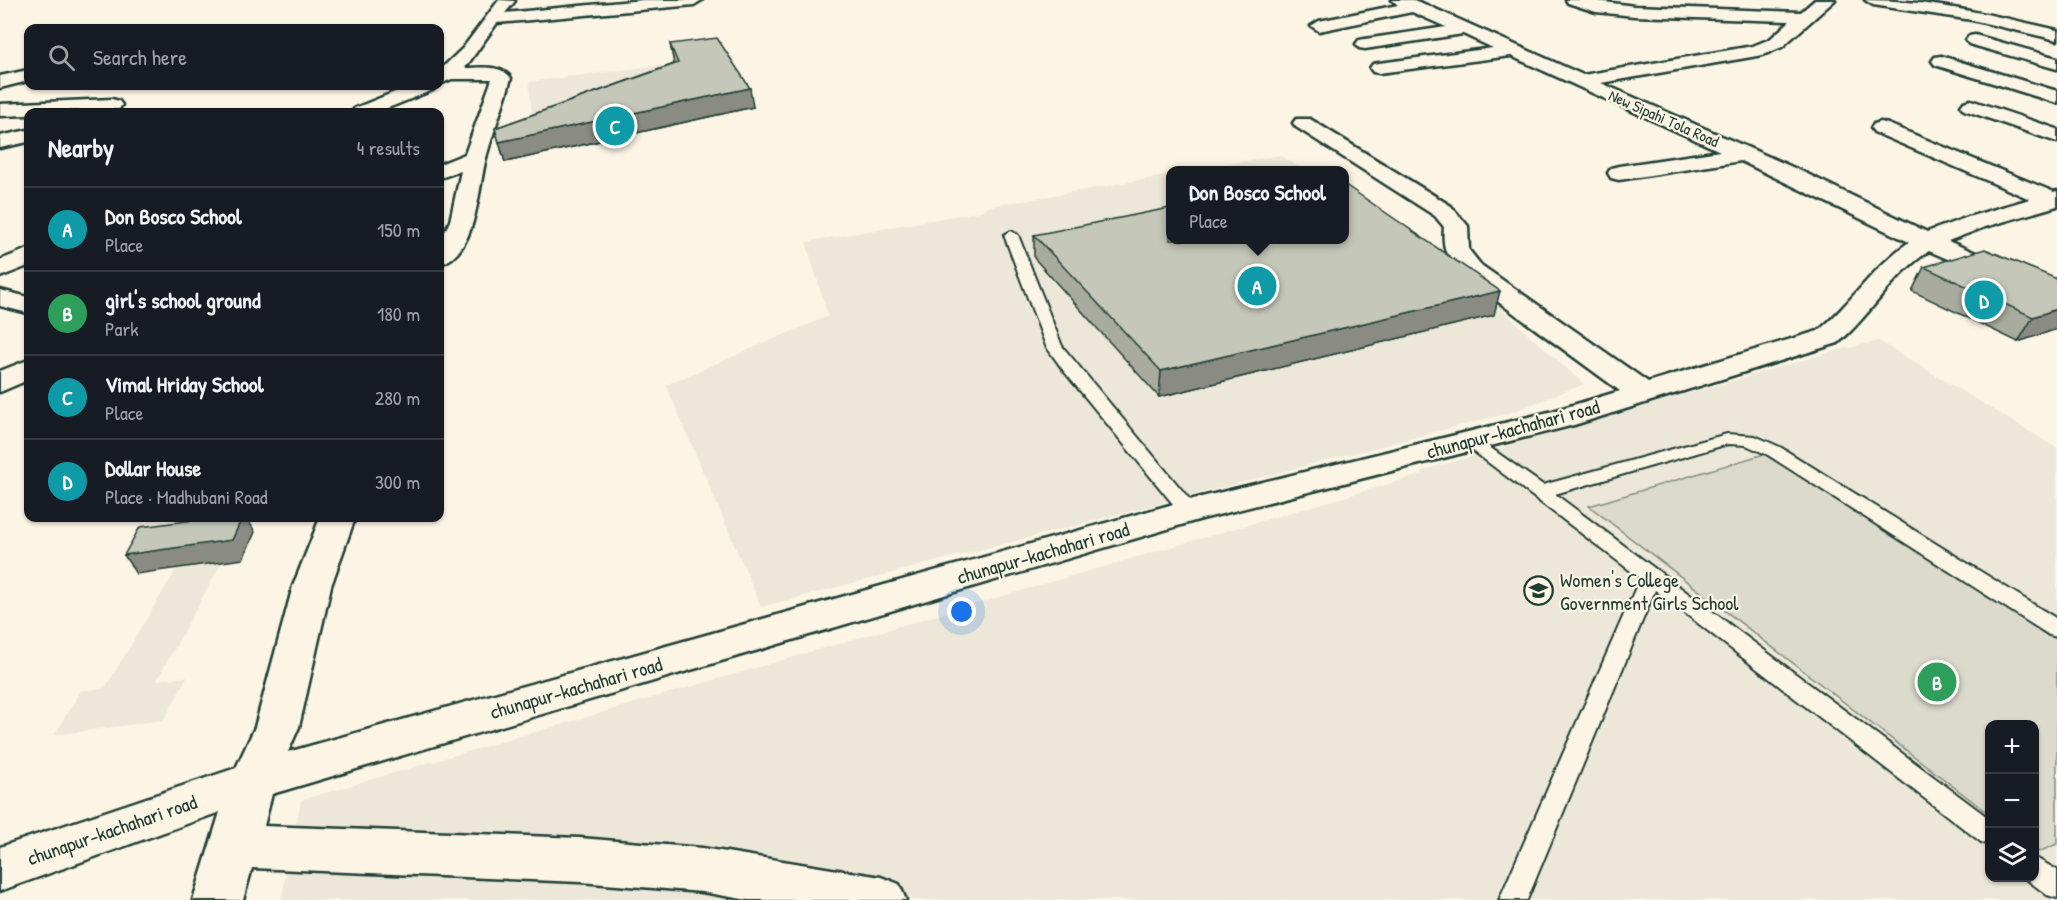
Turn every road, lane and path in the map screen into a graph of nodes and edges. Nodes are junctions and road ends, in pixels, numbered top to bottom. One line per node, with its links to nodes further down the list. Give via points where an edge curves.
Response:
1 (508, 0): 8 (street)
2 (694, 0): 8 (street)
3 (1574, 0): 7 (street, via 1634,11)
4 (1827, 0): 7 (street)
5 (1873, 0): 11 (street, via 1972,15)
6 (1408, 3): 9 (street); 10 (street, New Sipahi Tola Road)
7 (1804, 17): 20 (street, via 1776,43 1757,51)
8 (492, 19): 18 (street, via 471,52)
9 (1319, 26)
10 (1466, 29): 13 (street); 14 (street, New Sipahi Tola Road)
11 (2057, 34)
12 (1976, 40): 16 (street)
13 (1365, 44)
14 (1513, 51): 17 (street); 20 (street, New Sipahi Tola Road)
15 (1941, 61): 23 (street)
16 (2057, 64)
17 (1379, 68)
18 (444, 76): 36 (street, via 487,73 502,78)
19 (24, 77): 21 (street)
20 (1580, 81): 35 (street, New Sipahi Tola Road)
21 (0, 82)
22 (416, 90): 27 (street)
23 (2057, 97)
24 (113, 103): 26 (street)
25 (1971, 105): 32 (street)
26 (32, 108)
27 (372, 108)
28 (24, 109): 29 (street)
29 (0, 110)
30 (1303, 123): 50 (street, via 1443,211 1456,226 1454,244 1460,260)
31 (1881, 128): 39 (street)
32 (2057, 136)
33 (24, 137): 34 (street)
34 (0, 142)
35 (1743, 154): 38 (street); 41 (street, New Sipahi Tola Road)
36 (475, 158): 37 (street); 42 (street, via 464,218)
37 (444, 170)
38 (1619, 173)
39 (2055, 199): 41 (street, chunapur-kachahari road)
40 (1011, 235): 53 (lane, via 1054,346)
41 (1926, 241): 46 (street, New Sipahi Tola Road); 50 (street, chunapur-kachahari road, via 1903,258 1828,337)
42 (444, 252)
43 (24, 259): 44 (street)
44 (0, 269)
45 (0, 298): 47 (street)
46 (2057, 298)
47 (24, 304)
48 (24, 371): 49 (street)
49 (0, 383)
50 (1645, 394): 51 (street, chunapur-kachahari road)
51 (1469, 441): 52 (lane); 53 (street, chunapur-kachahari road)
52 (1540, 492): 55 (lane); 56 (lane, via 1697,445 1726,439 1749,440 1774,451)
53 (1189, 511): 57 (street, chunapur-kachahari road)
54 (336, 522): 57 (street, via 312,586 277,727)
55 (1651, 576): 58 (lane); 65 (lane)
56 (2057, 629)
57 (253, 781): 59 (street); 60 (street, chunapur-kachahari road)
58 (1985, 831)
59 (234, 846): 63 (street); 64 (street, via 591,861 702,870)
60 (0, 869)
61 (2039, 873): 62 (lane)
62 (2057, 886)
63 (218, 900)
64 (881, 900)
65 (1513, 900)

